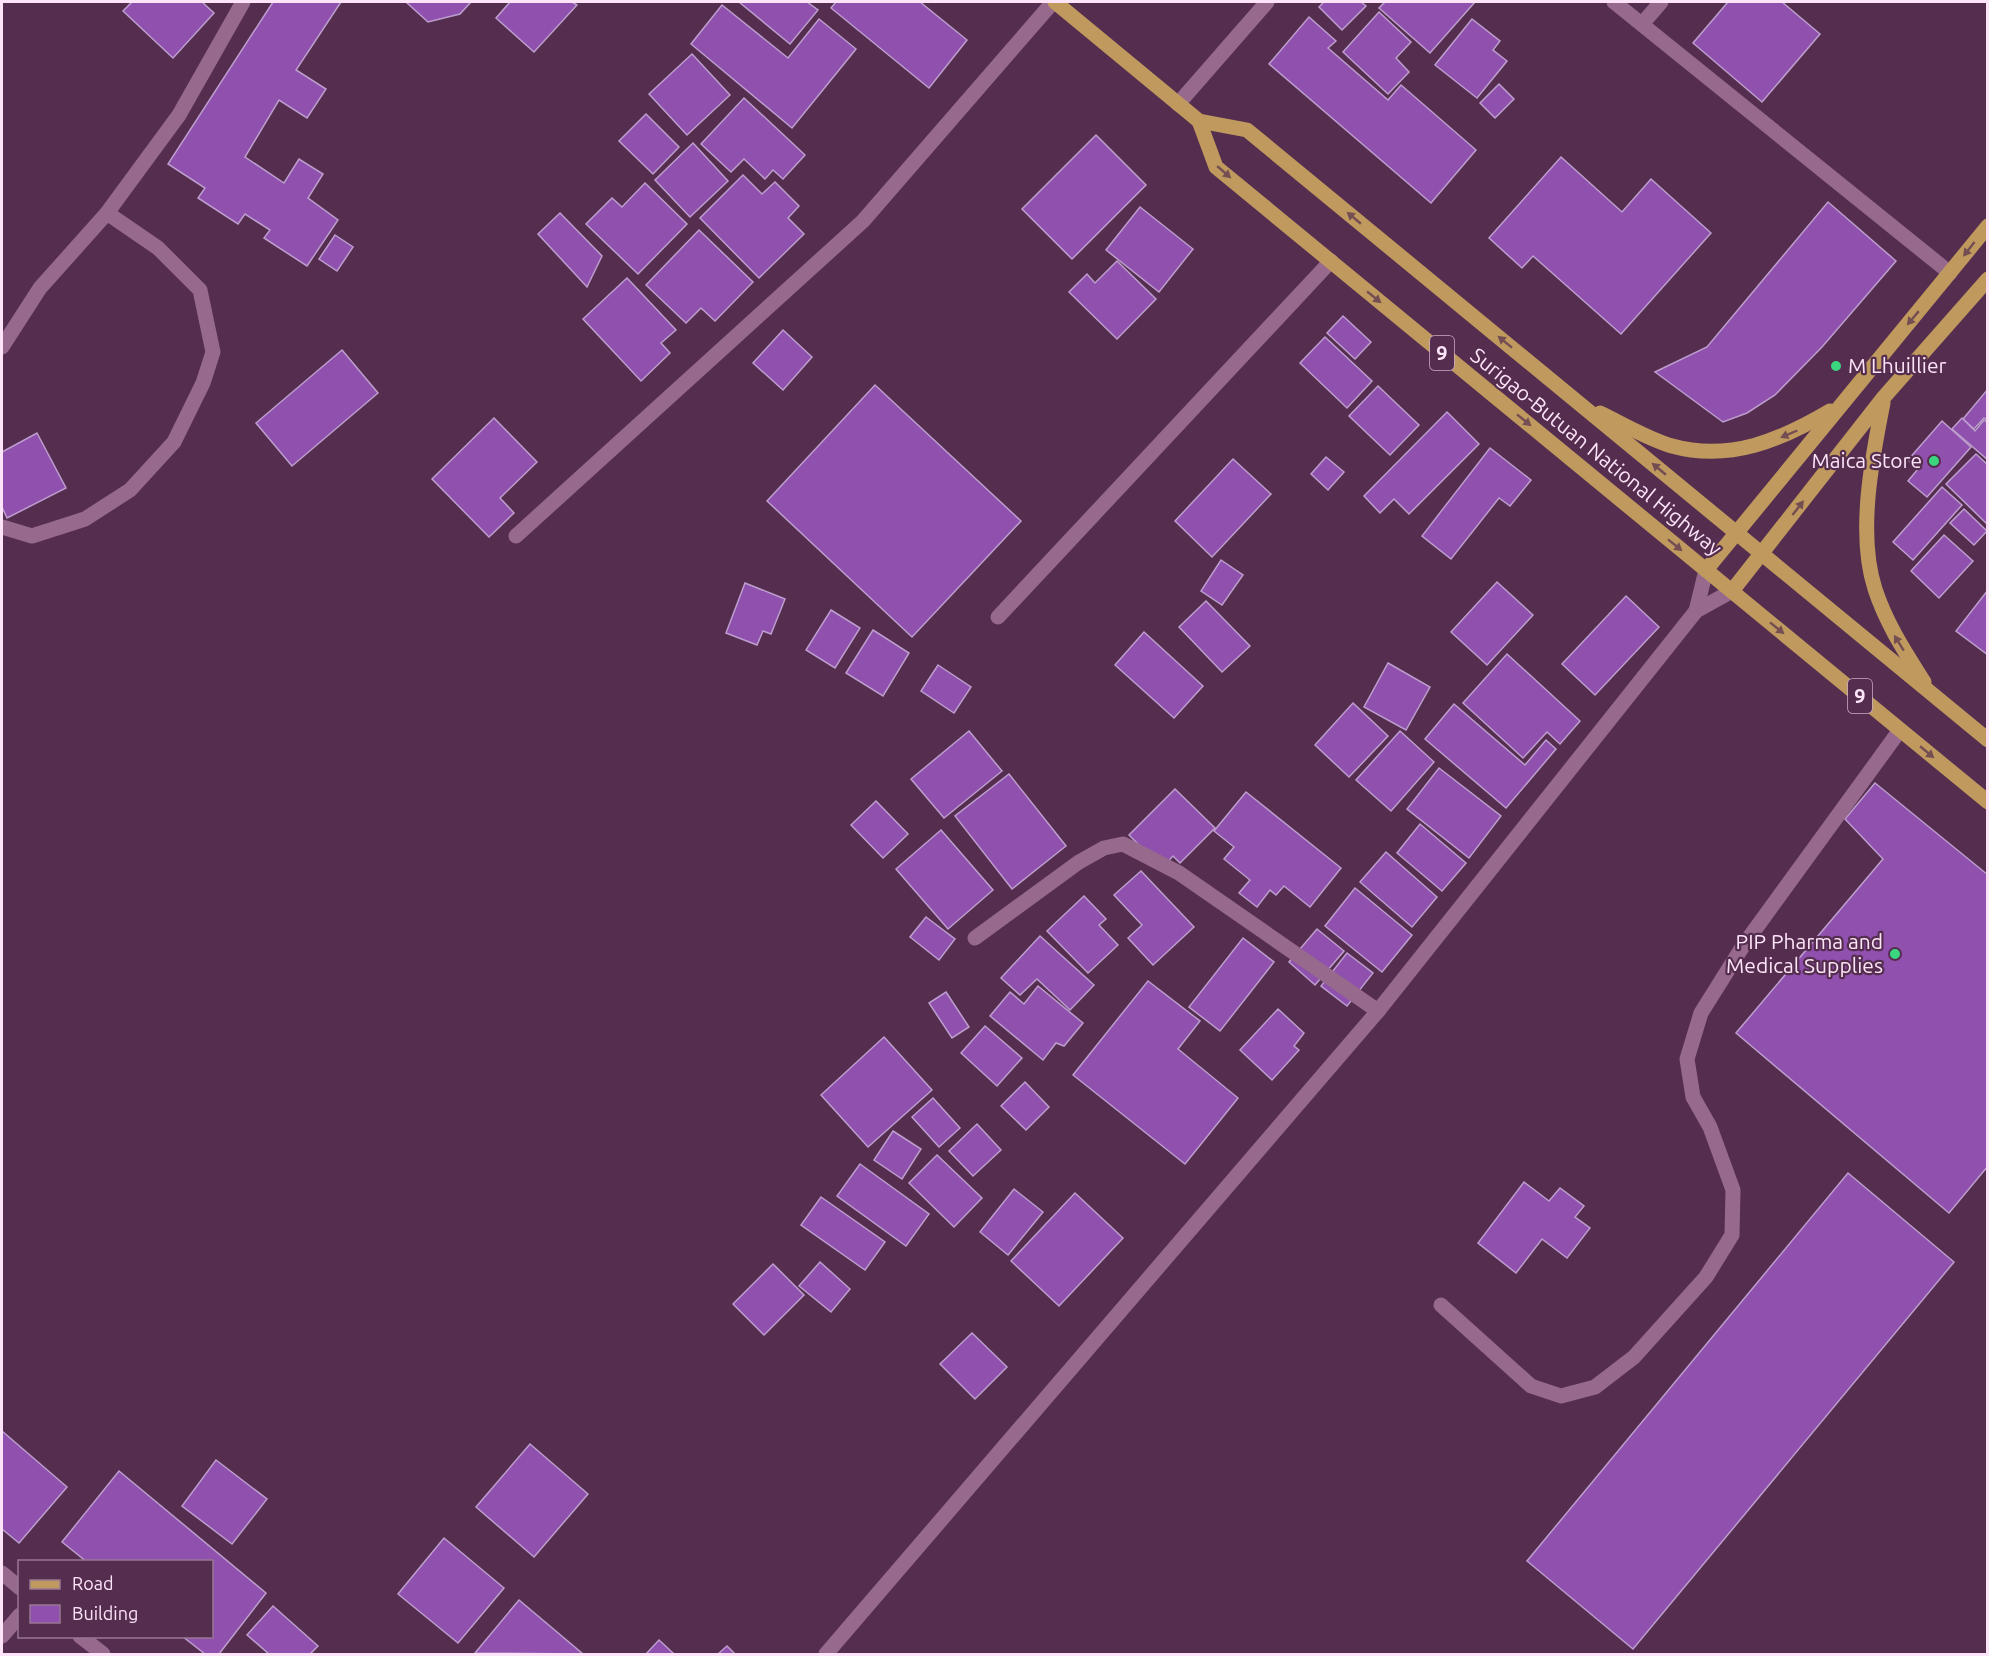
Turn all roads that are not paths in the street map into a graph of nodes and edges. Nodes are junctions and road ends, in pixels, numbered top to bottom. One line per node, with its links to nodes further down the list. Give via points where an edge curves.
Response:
1 (243, 2): 9 (street, via 179,115)
2 (1054, 2): 7 (main road, Surigao-Butuan National Highway / 9); 20 (street, via 863,221)
3 (1267, 2): 7 (street)
4 (1614, 2): 6 (street)
5 (1661, 2): 6 (street)
6 (1642, 24): 12 (street)
7 (1178, 104): 8 (main road, Surigao-Butuan National Highway / 9)
8 (1199, 121): 11 (main road, Surigao-Butuan National Highway / 9, one-way to 11, via 1216,167); 16 (main road, Surigao-Butuan National Highway / 9, one-way to 8, via 1247,130)
9 (107, 213): 14 (street, via 40,288); 18 (street, via 158,248 200,290 213,352 203,383 174,442 130,490 84,519 32,536)
10 (1988, 226): 12 (main road, one-way to 12)
11 (1331, 261): 22 (main road, Surigao-Butuan National Highway / 9, one-way to 22); 25 (street)
12 (1950, 273): 17 (main road, one-way to 17)
13 (1988, 279): 15 (main road)
14 (2, 347)
15 (1884, 397): 21 (main road, one-way to 15); 26 (main road, one-way to 15, via 1893,633 1874,588 1868,494)
16 (1582, 405): 17 (main road, one-way to 16, via 1794,432 1761,444 1735,451 1707,452 1671,446); 19 (main road, Surigao-Butuan National Highway / 9, one-way to 16)
17 (1840, 405): 19 (main road)
18 (2, 527)
19 (1736, 533): 21 (main road, Surigao-Butuan National Highway / 9); 22 (main road)
20 (516, 536)
21 (1762, 554): 23 (main road); 26 (main road, Surigao-Butuan National Highway / 9)
22 (1706, 570): 23 (main road, Surigao-Butuan National Highway / 9); 24 (street)
23 (1732, 591): 24 (street); 27 (main road, Surigao-Butuan National Highway / 9, one-way to 27)
24 (1696, 611): 31 (street)
25 (998, 617)
26 (1930, 693): 28 (main road, Surigao-Butuan National Highway / 9)
27 (1900, 730): 29 (main road, Surigao-Butuan National Highway / 9, one-way to 29); 32 (street, via 1743,946 1701,1013 1687,1059 1693,1097 1710,1127 1733,1190 1732,1234 1706,1276 1634,1357 1595,1387 1561,1396 1531,1386)
28 (1988, 740)
29 (1988, 802)
30 (975, 938): 31 (street, via 1079,862 1104,848 1123,844 1179,873)
31 (1378, 1011): 39 (street)
32 (1441, 1305)
33 (2, 1573): 34 (street)
34 (18, 1586)
35 (18, 1617): 36 (street)
36 (2, 1636)
37 (83, 1638): 38 (street)
38 (103, 1654)
39 (826, 1654)

